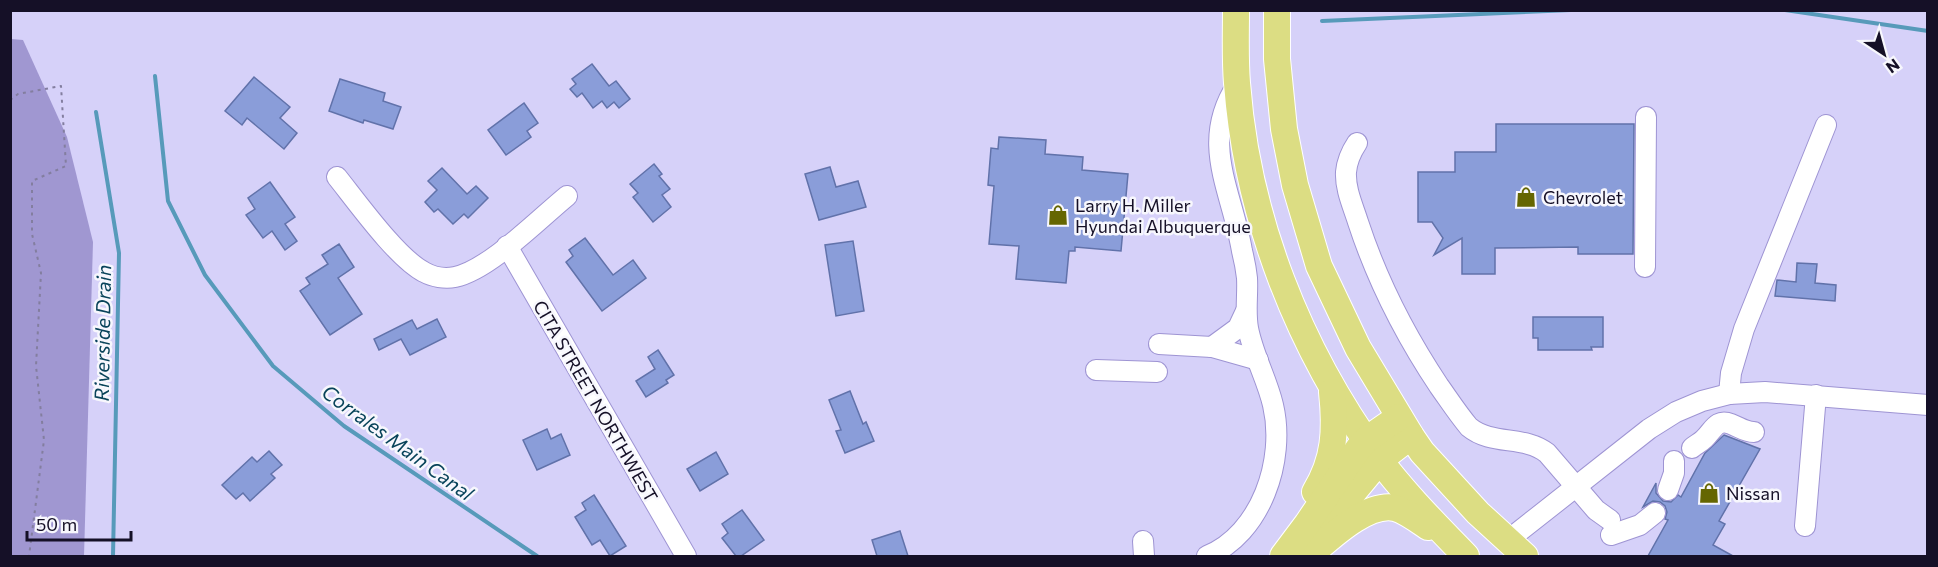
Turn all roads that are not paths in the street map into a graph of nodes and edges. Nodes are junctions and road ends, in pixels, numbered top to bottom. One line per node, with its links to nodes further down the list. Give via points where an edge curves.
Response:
1 (1236, 10): 3 (main road)
2 (1277, 10): 21 (main road, via 1284,129 1295,185 1319,266 1358,348)
3 (1236, 75): 11 (street, via 1218,135 1220,162 1244,258); 17 (main road, via 1251,176 1274,260 1298,321)
4 (1646, 117): 10 (street)
5 (1826, 125): 18 (street, via 1744,329 1733,361)
6 (1357, 142): 26 (street, via 1346,172 1354,210 1388,298 1430,372 1463,421 1476,432 1540,448)
7 (337, 177): 9 (street, via 423,272 456,277 482,265)
8 (567, 196): 9 (street)
9 (507, 246): 31 (street, CITA STREET NORTHWEST)
10 (1645, 267)
11 (1246, 311): 13 (street, via 1239,328); 14 (street)
12 (1159, 344): 13 (street)
13 (1212, 347): 14 (street)
14 (1258, 360): 32 (street, via 1274,407 1274,462 1251,521 1237,537)
15 (1096, 370): 16 (street)
16 (1157, 372)
17 (1332, 388): 24 (main road); 33 (main road, via 1333,451)
18 (1729, 394): 19 (street); 26 (street, via 1689,406 1662,420)
19 (1815, 395): 20 (street); 29 (street)
20 (1928, 405)
21 (1405, 426): 24 (main road); 30 (main road, via 1459,494)
22 (1754, 432): 23 (street, via 1721,422)
23 (1692, 448)
24 (1373, 450): 33 (main road); 34 (main road); 35 (main road)
25 (1674, 461): 27 (street)
26 (1575, 487): 28 (street, via 1611,528 1640,525); 30 (street)
27 (1668, 490)
28 (1655, 513)
29 (1805, 526)
30 (1516, 549)
31 (686, 556)
32 (1207, 556)
33 (1282, 556)
34 (1310, 556): 35 (main road, via 1346,524 1364,514 1395,508)
35 (1466, 556)

